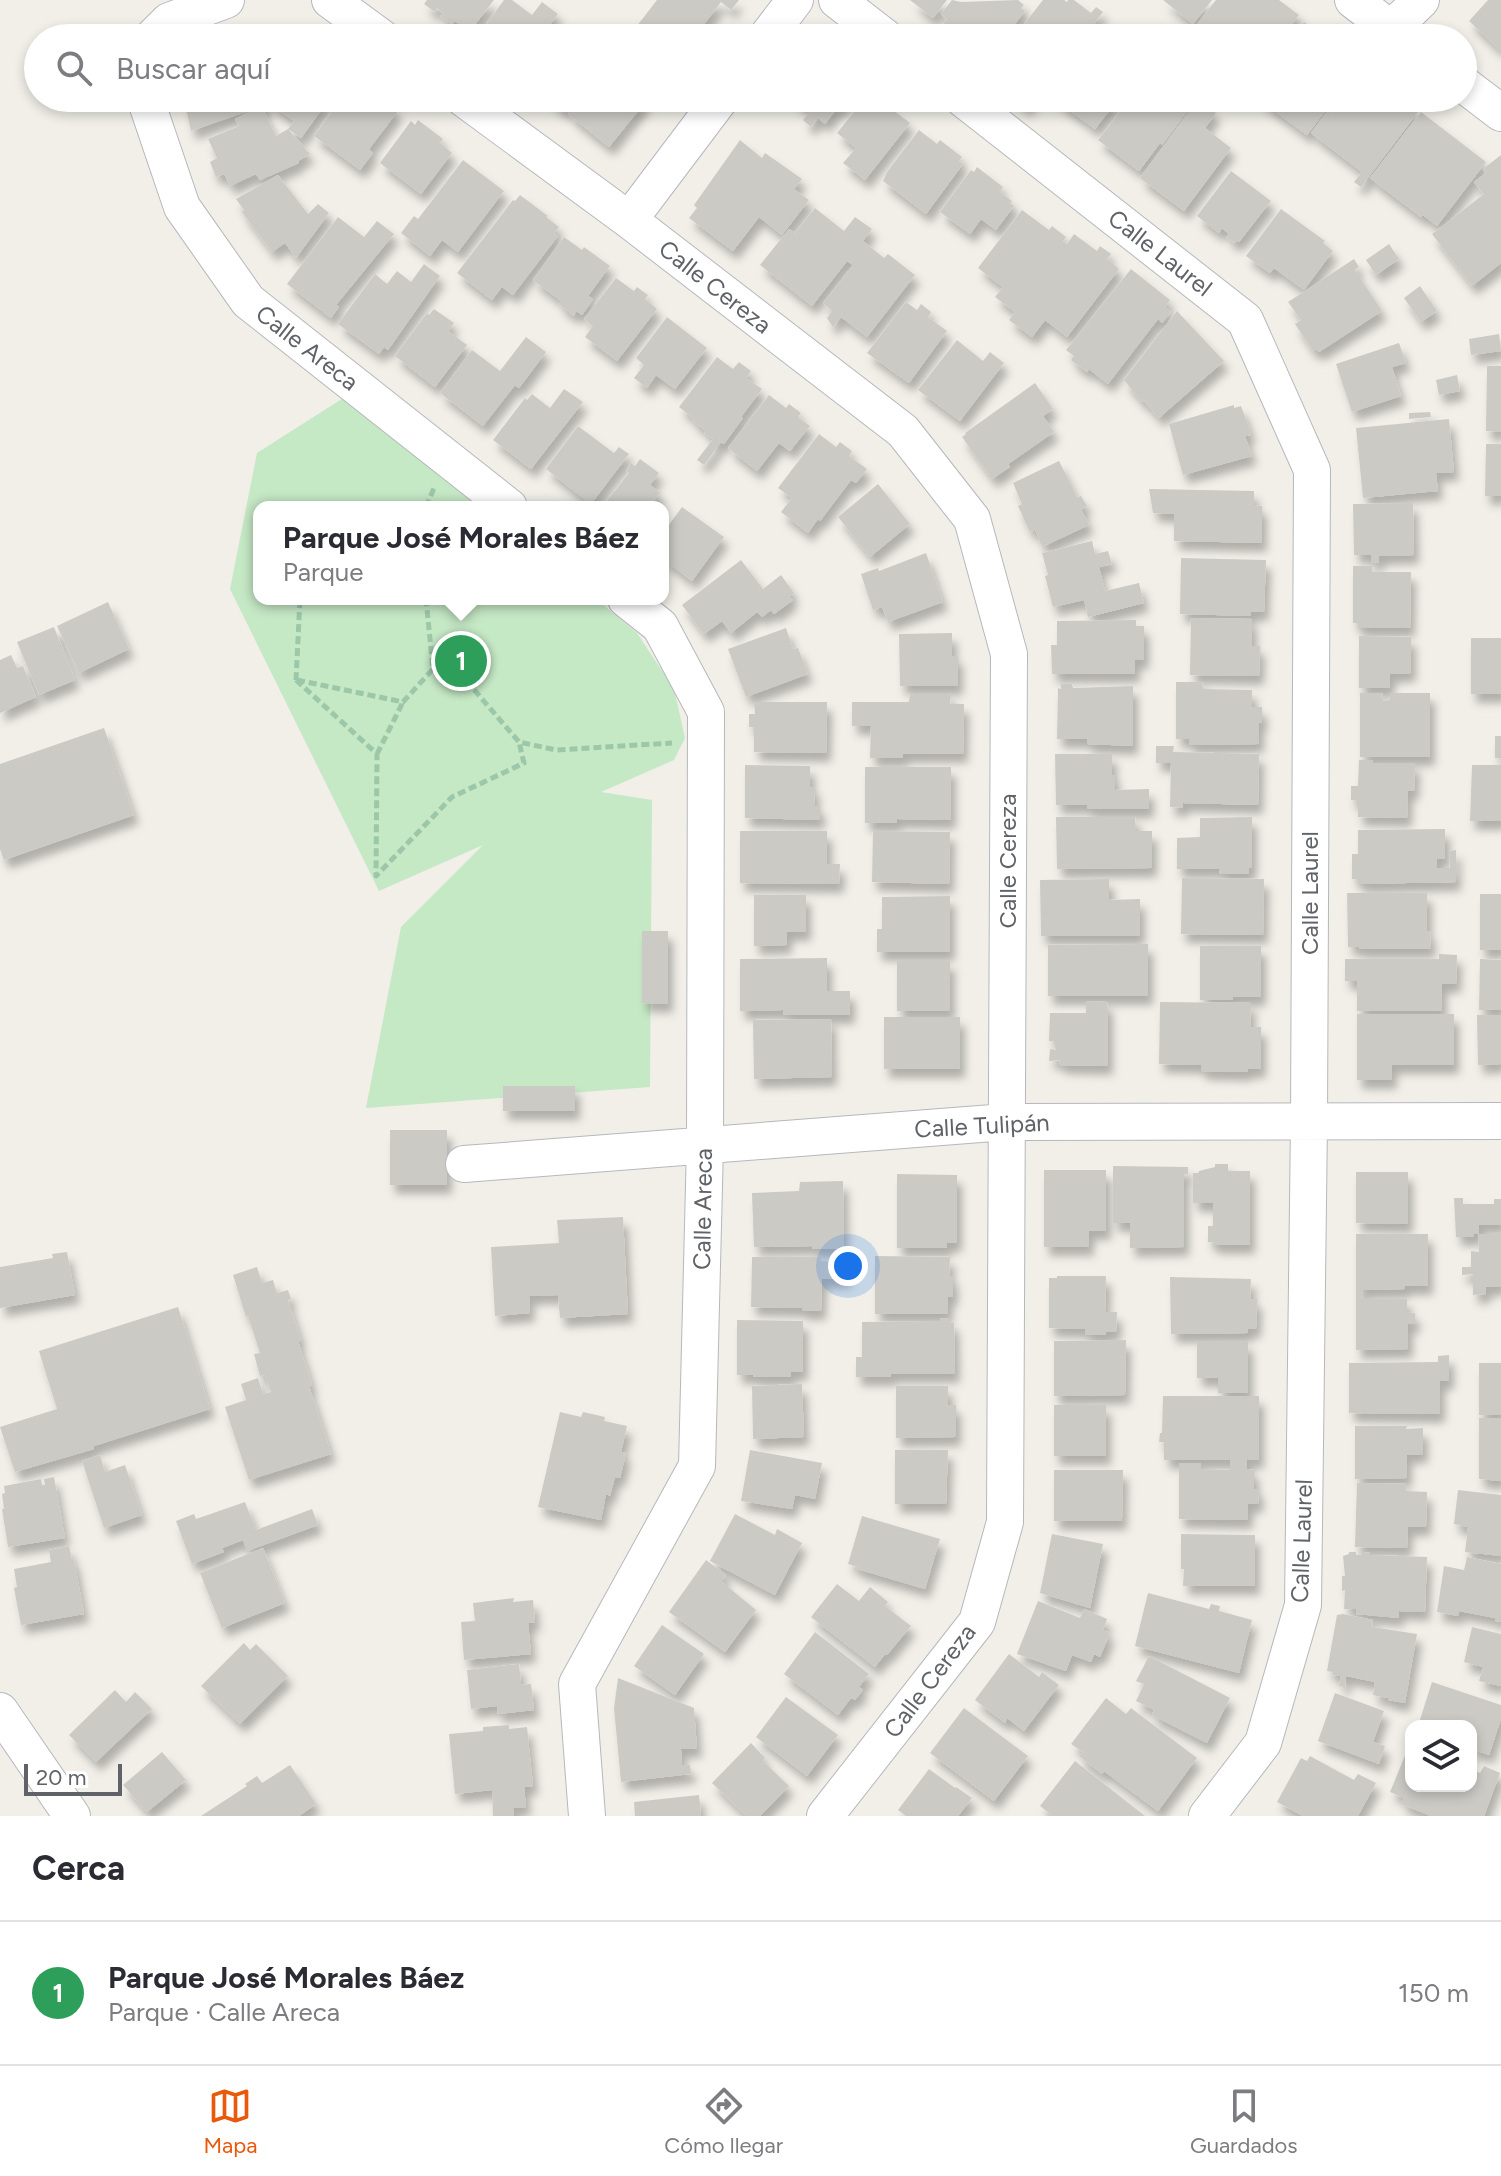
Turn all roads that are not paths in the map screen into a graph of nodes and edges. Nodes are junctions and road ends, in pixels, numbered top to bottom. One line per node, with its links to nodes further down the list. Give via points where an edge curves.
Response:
1 (330, 0): 8 (street)
2 (795, 0): 9 (street)
3 (837, 0): 10 (street)
4 (1353, 0): 11 (street)
5 (1421, 0): 12 (street)
6 (218, 3): 7 (street)
7 (166, 24)
8 (363, 24)
9 (777, 24)
10 (868, 24)
11 (1385, 24)
12 (1404, 24)
13 (1477, 95): 18 (street)
14 (150, 112): 20 (street, Calle Areca, via 182,207 248,301)
15 (482, 112): 19 (street, Calle Cereza)
16 (710, 112): 19 (street)
17 (980, 112): 22 (street, Calle Laurel, via 1245,320 1312,470)
18 (1501, 113)
19 (629, 220): 24 (street, Calle Cereza, via 903,431 972,519 1009,654)
20 (501, 501)
21 (634, 605): 25 (street, Calle Areca, via 660,626 706,712)
22 (1309, 1121): 23 (street, Calle Tulipán); 24 (street, Calle Tulipán); 31 (street, Calle Laurel, via 1303,1605 1263,1743)
23 (1501, 1121)
24 (1006, 1122): 25 (street, Calle Tulipán); 30 (street, Calle Cereza, via 1005,1522 977,1622)
25 (705, 1145): 26 (street, Calle Tulipán); 29 (street, Calle Areca, via 697,1466 577,1684)
26 (464, 1164)
27 (0, 1711): 28 (street)
28 (72, 1816)
29 (587, 1816)
30 (825, 1816)
31 (1207, 1816)

